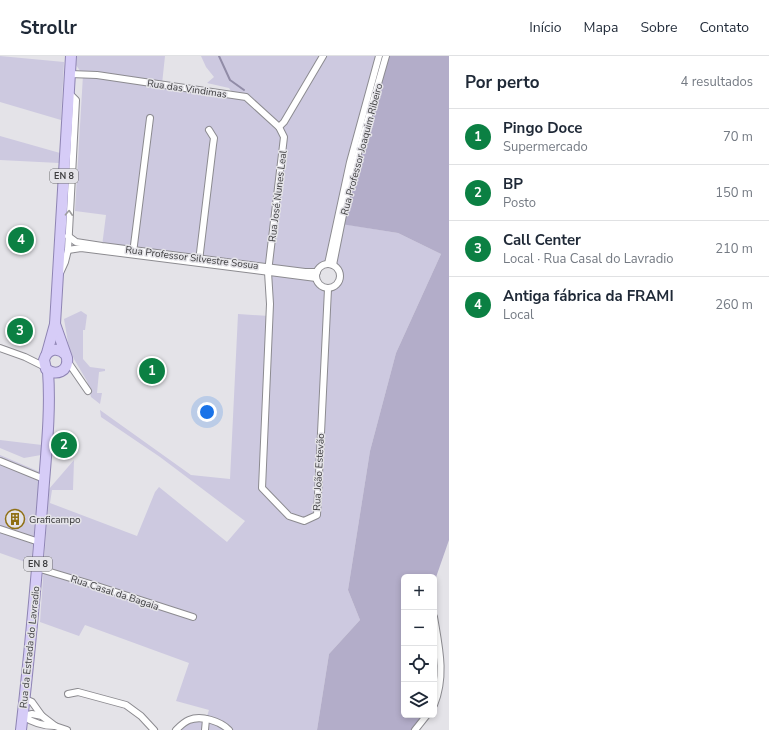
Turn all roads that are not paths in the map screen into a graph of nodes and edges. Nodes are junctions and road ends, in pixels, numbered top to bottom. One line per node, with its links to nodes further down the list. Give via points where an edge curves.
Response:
1 (71, 56): 5 (main road, Rua da Estrada do Lavradio / EN 8)
2 (323, 56): 8 (street)
3 (379, 56): 14 (street, Rua Professor Joaquim Ribeiro, via 350,162)
4 (386, 56): 14 (street, Rua Professor Joaquim Ribeiro, via 349,185)
5 (70, 74): 6 (main road, Rua da Estrada do Lavradio / EN 8); 8 (street, Rua das Vindimas, via 105,76 246,97)
6 (69, 93): 10 (street, one-way to 6, via 76,100); 17 (main road, Rua da Estrada do Lavradio / EN 8)
7 (150, 118): 12 (street)
8 (279, 127): 15 (street, Rua José Nunes Leal, via 284,137)
9 (209, 130): 13 (street, via 214,138)
10 (68, 236): 11 (street); 12 (street, Rua Professor Silvestre Sosua, via 76,242)
11 (68, 250): 12 (street, Rua Professor Silvestre Sosua, via 81,248); 17 (street, via 66,262)
12 (133, 252): 13 (street, Rua Professor Silvestre Sosua)
13 (199, 260): 15 (street, Rua Professor Silvestre Sosua)
14 (331, 265): 16 (street, via 323,266); 18 (street, via 339,271 340,280 336,286)
15 (268, 269): 16 (street, Rua Professor Silvestre Sosua); 18 (street, Rua João Estevão, via 270,304 262,488 289,516 304,521 316,515)
16 (317, 275): 18 (street, via 320,286)
17 (58, 278): 19 (main road, Rua da Estrada do Lavradio / EN 8)
18 (328, 289)
19 (55, 324): 22 (main road, Rua da Estrada do Lavradio / EN 8); 23 (main road, Rua da Estrada do Lavradio / EN 8)
20 (0, 348): 21 (street)
21 (29, 359): 22 (street); 22 (street)
22 (46, 362): 23 (main road, via 56,373); 23 (main road, via 53,350 57,349 63,352); 26 (main road, Rua da Estrada do Lavradio / EN 8)
23 (64, 365): 24 (street); 24 (street); 26 (main road, Rua da Estrada do Lavradio / EN 8)
24 (77, 375): 25 (street)
25 (88, 391)
26 (50, 397): 28 (main road, Rua da Estrada do Lavradio / EN 8)
27 (0, 461): 28 (street)
28 (44, 479): 30 (main road, Rua da Estrada do Lavradio / EN 8)
29 (0, 529): 30 (street)
30 (39, 542): 31 (main road, Rua da Estrada do Lavradio / EN 8)
31 (37, 568): 32 (street, Rua Casal da Bagaia); 36 (main road, Rua da Estrada do Lavradio / EN 8)
32 (193, 617)
33 (437, 636): 35 (street, via 441,662)
34 (68, 694): 46 (street, via 78,692 126,705)
35 (437, 698)
36 (25, 699): 37 (main road, Rua da Estrada do Lavradio / EN 8); 38 (street, via 32,702)
37 (23, 716): 38 (street); 41 (street); 43 (main road, Rua da Estrada do Lavradio / EN 8)
38 (42, 716): 42 (street)
39 (425, 718): 50 (street)
40 (206, 719): 47 (street, via 190,720); 48 (street); 49 (street, via 223,724)
41 (44, 726): 42 (street); 44 (street)
42 (55, 726): 45 (street)
43 (21, 730)
44 (35, 730)
45 (67, 730)
46 (154, 730)
47 (176, 730)
48 (205, 730)
49 (229, 730)
50 (415, 730)

